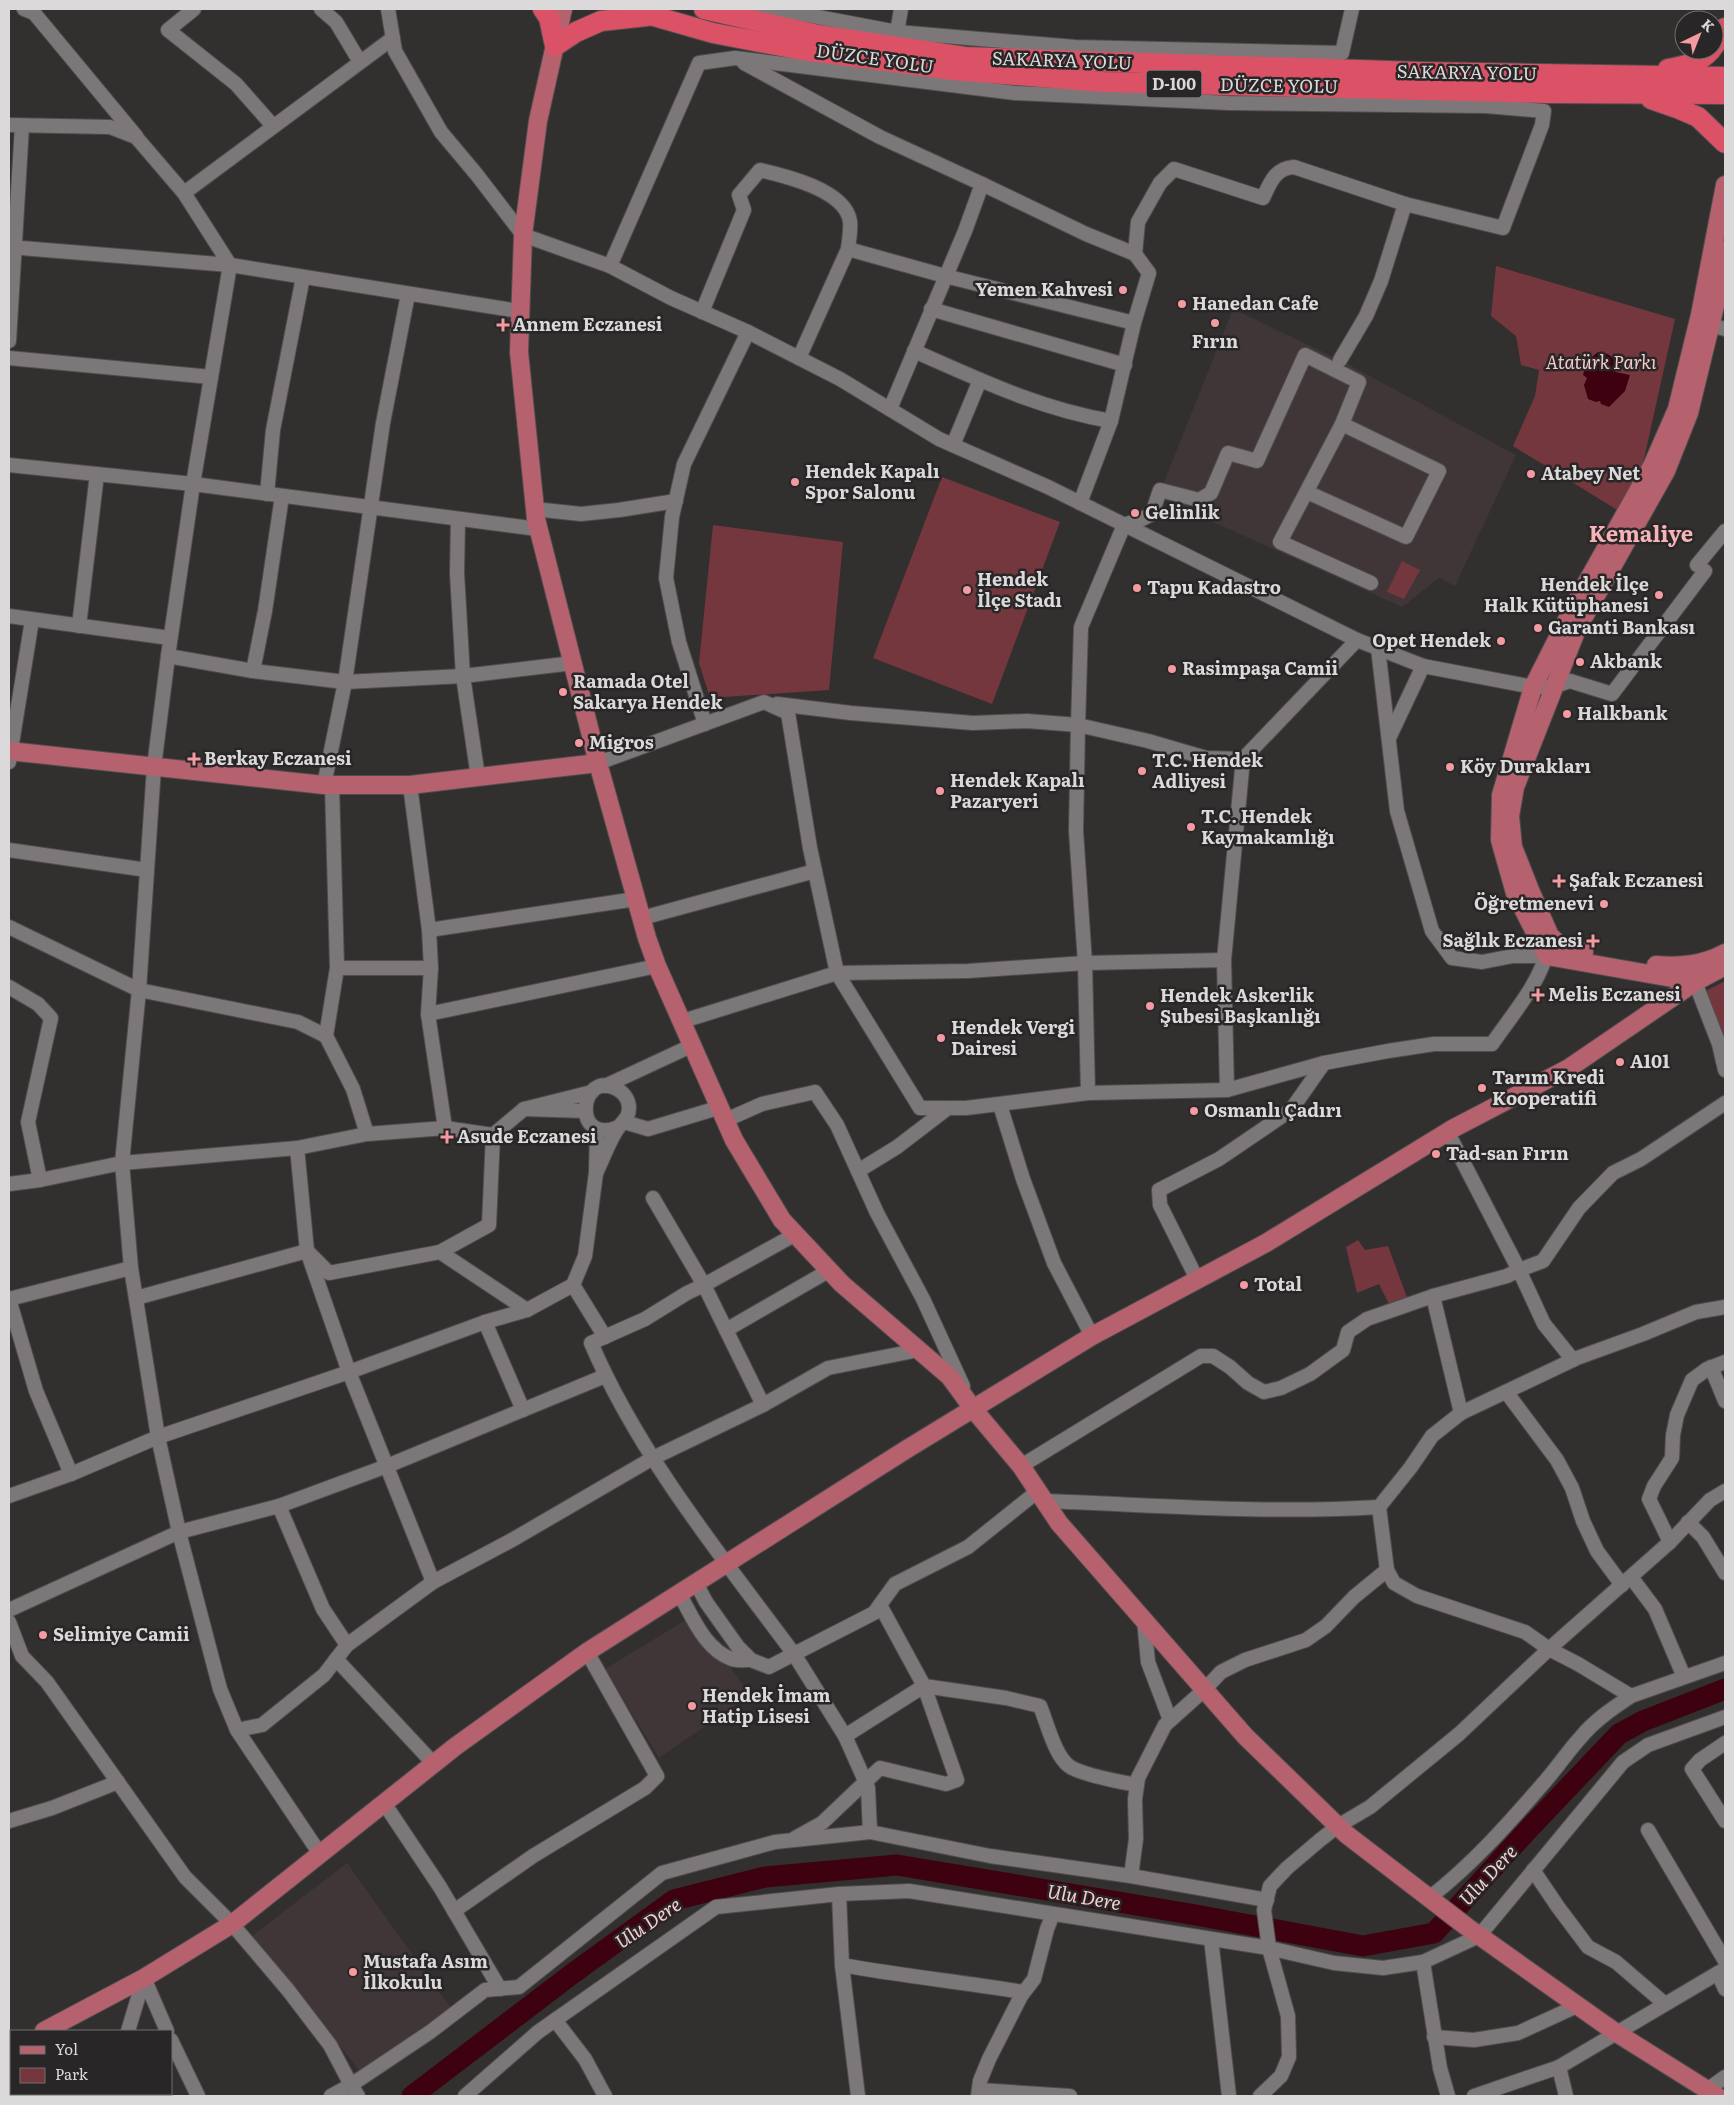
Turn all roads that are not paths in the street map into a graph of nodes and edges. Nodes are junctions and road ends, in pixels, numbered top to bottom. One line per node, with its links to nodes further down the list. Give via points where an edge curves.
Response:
1 (24, 9): 23 (street, via 34,13)
2 (194, 9): 22 (street, via 168,30 236,84)
3 (321, 9): 17 (street, via 336,22)
4 (388, 9): 13 (street)
5 (543, 9): 14 (highway, via 550,18)
6 (563, 9): 14 (main road)
7 (629, 9): 11 (highway, DÜZCE YOLU / D-100)
8 (705, 9): 12 (street, via 780,10); 19 (highway, SAKARYA YOLU / D-100, via 818,35 965,56 1400,71)
9 (901, 9): 12 (street)
10 (1352, 9): 12 (street, via 1342,53 1075,47)
11 (654, 16): 14 (highway, via 600,21); 19 (highway, DÜZCE YOLU / D-100, via 713,33 802,50 954,70 1104,82)
12 (897, 32)
13 (393, 38): 17 (street); 29 (street, via 395,51 441,132)
14 (555, 46): 29 (main road, via 538,121)
15 (735, 58): 25 (street, via 880,137); 28 (street, via 1015,93 1229,103 1486,106 1544,111 1542,125 1503,228); 35 (street, via 699,63)
16 (1698, 60): 19 (highway)
17 (360, 62): 22 (street)
18 (1725, 77): 19 (highway, SAKARYA YOLU / D-100)
19 (1635, 85): 20 (highway, DÜZCE YOLU / D-100); 24 (highway, via 1698,118)
20 (1725, 94)
21 (15, 126): 23 (street, via 110,126); 30 (street)
22 (274, 126): 27 (street)
23 (136, 137): 27 (street)
24 (1725, 143)
25 (982, 184): 33 (street); 36 (street)
26 (1725, 185): 85 (main road, via 1700,315 1677,409 1652,466 1577,600)
27 (184, 193): 34 (street)
28 (1405, 204): 33 (street, via 1294,167 1284,167 1273,176 1263,198 1174,168 1160,182 1138,222); 49 (street, via 1381,281 1366,316)
29 (523, 235): 35 (street); 40 (main road)
30 (12, 247): 34 (street); 45 (street)
31 (848, 248): 36 (street); 41 (street, via 850,222 844,206 828,194 783,175 760,170 739,195 744,210); 48 (street)
32 (1725, 250): 43 (main road)
33 (1135, 254): 42 (street, via 1149,273)
34 (230, 265): 37 (street); 51 (street)
35 (610, 266): 41 (street)
36 (945, 276): 39 (street); 42 (street)
37 (303, 277): 38 (street); 61 (street, via 273,430)
38 (408, 294): 40 (street); 65 (street, via 383,423)
39 (931, 309): 46 (street); 50 (street)
40 (519, 312): 66 (main road)
41 (702, 312): 44 (street)
42 (1134, 323): 50 (street)
43 (1718, 327): 84 (main road, via 1666,471 1577,629)
44 (748, 332): 48 (street); 63 (street, via 684,464)
45 (9, 341)
46 (914, 351): 52 (street); 53 (street)
47 (9, 358): 51 (street)
48 (799, 358): 53 (street)
49 (1340, 360)
50 (1125, 365): 54 (street)
51 (211, 377): 59 (street)
52 (980, 380): 54 (street, via 1030,401); 56 (street)
53 (890, 409): 56 (street)
54 (1111, 421): 64 (street)
55 (1342, 424): 60 (street); 60 (street, via 1439,471 1406,537); 68 (street, via 1359,382 1305,355 1257,461 1228,453 1210,493 1199,500 1160,490 1152,514)
56 (953, 445): 64 (street)
57 (9, 465): 58 (street)
58 (97, 474): 59 (street); 74 (street)
59 (193, 484): 61 (street); 75 (street)
60 (1306, 492): 71 (street, via 1280,542)
61 (267, 494): 62 (street)
62 (282, 496): 65 (street); 81 (street)
63 (676, 501): 66 (street, via 581,514); 87 (street, via 666,578 679,642)
64 (1080, 503): 68 (street)
65 (371, 508): 67 (street); 83 (street)
66 (534, 508): 69 (main road)
67 (458, 519): 69 (street); 82 (street, via 457,573)
68 (1124, 525): 76 (street); 88 (street, via 1081,628)
69 (538, 530): 79 (main road)
70 (1725, 531): 84 (street, via 1612,694 1570,681)
71 (1371, 583)
72 (9, 616): 73 (street)
73 (32, 620): 74 (street); 90 (street)
74 (79, 626): 75 (street)
75 (170, 638): 78 (street)
76 (1357, 640): 77 (street); 91 (street)
77 (1378, 648): 80 (street); 89 (street)
78 (168, 656): 81 (street); 93 (street)
79 (573, 663): 82 (street); 92 (main road)
80 (1423, 666): 85 (street); 89 (street)
81 (254, 672): 83 (street)
82 (463, 676): 83 (street); 94 (street)
83 (345, 682): 96 (street)
84 (1553, 687): 85 (street); 104 (main road, via 1515,787 1510,816 1513,847)
85 (1533, 688): 106 (main road, via 1501,795 1500,840 1515,894)
86 (764, 702): 87 (street); 88 (street, via 851,713 973,722); 99 (street, via 788,713)
87 (705, 724): 92 (street)
88 (1078, 724): 91 (street, via 1206,758); 108 (street, via 1076,831)
89 (1389, 739): 106 (street, via 1398,811 1432,931 1452,958 1482,962 1513,956)
90 (9, 753): 93 (main road)
91 (1243, 759): 107 (street)
92 (598, 763): 94 (main road); 100 (main road)
93 (154, 767): 96 (main road); 98 (street)
94 (478, 777): 95 (main road)
95 (410, 784): 96 (main road); 103 (street)
96 (328, 785): 111 (street)
97 (9, 850): 98 (street)
98 (147, 870): 116 (street)
99 (815, 871): 101 (street); 113 (street)
100 (636, 899): 101 (main road); 103 (street)
101 (642, 918): 110 (main road)
102 (9, 927): 116 (street)
103 (429, 930): 112 (street)
104 (1550, 936): 106 (street); 109 (main road, via 1562,947 1636,963 1676,966)
105 (1725, 953): 109 (main road)
106 (1546, 956): 114 (main road); 122 (street, via 1537,976 1492,1044 1434,1044)
107 (1224, 960): 108 (street); 125 (street)
108 (1085, 963): 113 (street, via 968,971); 126 (street)
109 (1717, 964): 114 (main road)
110 (657, 966): 117 (street); 118 (main road)
111 (337, 968): 112 (street); 119 (street)
112 (431, 968): 117 (street)
113 (837, 973): 118 (street); 129 (street, via 920,1108)
114 (1695, 982): 120 (street); 136 (main road, via 1570,1068)
115 (9, 987): 143 (street, via 38,1004 51,1018 28,1122)
116 (139, 990): 119 (street, via 298,1022); 140 (street)
117 (428, 1014): 134 (street)
118 (683, 1021): 121 (main road)
119 (326, 1036): 137 (street, via 353,1089)
120 (1722, 1042): 123 (street)
121 (693, 1045): 124 (street); 132 (main road)
122 (1324, 1063): 125 (street); 152 (street, via 1291,1110 1219,1159 1159,1190 1160,1205)
123 (1725, 1070)
124 (598, 1089): 130 (street); 131 (street, via 585,1104); 133 (street, via 619,1090 628,1101 628,1116)
125 (1227, 1090): 126 (street)
126 (1088, 1092): 128 (street)
127 (1725, 1103): 151 (street, via 1641,1159 1613,1173 1579,1208 1543,1261)
128 (1000, 1105): 129 (street); 162 (street, via 1054,1263)
129 (948, 1108): 141 (street)
130 (524, 1109): 131 (street); 138 (street)
131 (585, 1111): 135 (street)
132 (724, 1114): 133 (street, via 648,1129); 141 (street, via 815,1092 837,1125); 146 (main road, via 734,1140 782,1220)
133 (621, 1125): 135 (street, via 612,1130); 142 (street)
134 (445, 1128): 137 (street); 138 (street)
135 (597, 1129): 142 (street)
136 (1447, 1131): 151 (street); 152 (main road, via 1266,1243)
137 (367, 1134): 139 (street)
138 (493, 1134): 148 (street, via 489,1225)
139 (296, 1148): 140 (street); 147 (street)
140 (122, 1163): 143 (street); 149 (street)
141 (858, 1172): 174 (street, via 923,1299)
142 (596, 1173): 153 (street, via 585,1256)
143 (40, 1180): 144 (street)
144 (9, 1184)
145 (654, 1198): 154 (street)
146 (796, 1234): 150 (main road); 154 (street)
147 (307, 1252): 148 (street, via 329,1273); 156 (street); 168 (street)
148 (440, 1252): 159 (street)
149 (131, 1268): 156 (street); 157 (street)
150 (830, 1270): 161 (street); 164 (main road)
151 (1519, 1270): 155 (street); 165 (street, via 1544,1324)
152 (1198, 1281): 162 (main road)
153 (573, 1285): 159 (street); 163 (street)
154 (704, 1285): 161 (street); 163 (street, via 645,1319)
155 (1433, 1296): 175 (street); 179 (street, via 1367,1320 1348,1332 1343,1350 1310,1374 1281,1388 1264,1392 1213,1356 1201,1356)
156 (136, 1298): 176 (street)
157 (9, 1299): 180 (street, via 36,1392)
158 (1725, 1307): 165 (street, via 1696,1312)
159 (527, 1310): 160 (street)
160 (485, 1322): 168 (street); 173 (street)
161 (726, 1330): 172 (street)
162 (1092, 1336): 174 (main road)
163 (605, 1337): 169 (street, via 591,1343)
164 (918, 1350): 172 (street, via 828,1368); 174 (main road, via 950,1377)
165 (1573, 1360): 170 (street)
166 (1725, 1362): 167 (street)
167 (1712, 1367): 171 (street); 188 (street, via 1692,1380 1677,1416 1672,1458 1649,1499)
168 (349, 1372): 176 (street); 178 (street)
169 (605, 1376): 173 (street); 177 (street)
170 (1507, 1393): 175 (street); 192 (street, via 1557,1460 1597,1551)
171 (1725, 1401)
172 (763, 1405): 177 (street)
173 (523, 1410): 178 (street)
174 (974, 1410): 179 (main road); 189 (main road)
175 (1461, 1413): 185 (street, via 1432,1436)
176 (158, 1437): 180 (street); 187 (street)
177 (653, 1458): 189 (street); 193 (street)
178 (387, 1466): 184 (street); 193 (street)
179 (1021, 1466): 183 (main road)
180 (70, 1474): 182 (street)
181 (1725, 1491): 186 (street, via 1710,1500)
182 (9, 1496)
183 (1041, 1496): 185 (street, via 1257,1509); 196 (street, via 968,1547 896,1584); 198 (main road, via 1059,1523)
184 (279, 1506): 187 (street); 200 (street, via 323,1609)
185 (1379, 1507): 190 (street)
186 (1688, 1522): 188 (street); 191 (street, via 1703,1537)
187 (179, 1532): 197 (street); 213 (street, via 220,1689)
188 (1670, 1542): 192 (street)
189 (727, 1563): 194 (main road); 203 (street)
190 (1387, 1570): 201 (street, via 1394,1583 1417,1596 1525,1632); 209 (street, via 1306,1640 1245,1660 1221,1672)
191 (1725, 1573)
192 (1627, 1581): 201 (street); 207 (street, via 1655,1609)
193 (433, 1582): 200 (street)
194 (696, 1583): 195 (main road); 205 (street, via 723,1627)
195 (679, 1594): 202 (main road); 205 (street, via 712,1647 732,1659)
196 (880, 1605): 203 (street, via 874,1613); 208 (street)
197 (9, 1610)
198 (1144, 1620): 209 (main road); 212 (street, via 1148,1662)
199 (9, 1622): 217 (street, via 22,1656 47,1682)
200 (347, 1645): 204 (street)
201 (1549, 1649): 210 (street); 223 (street, via 1459,1734 1370,1807)
202 (587, 1652): 216 (main road); 233 (street, via 656,1776 645,1788 533,1856)
203 (794, 1654): 205 (street, via 769,1667); 214 (street)
204 (336, 1659): 213 (street, via 324,1675 262,1724); 216 (street)
205 (752, 1660)
206 (1725, 1663): 207 (street)
207 (1684, 1677): 210 (street)
208 (924, 1686): 214 (street); 218 (street, via 957,1780 946,1784 880,1768); 219 (street, via 1040,1706 1060,1756 1070,1767 1105,1779)
209 (1204, 1690): 212 (street); 223 (main road, via 1245,1736)
210 (1631, 1696): 231 (street, via 1581,1736 1506,1826)
211 (1724, 1719): 228 (street, via 1648,1746 1623,1762)
212 (1170, 1720): 219 (street, via 1165,1724)
213 (237, 1730): 227 (street)
214 (845, 1736): 218 (street)
215 (1725, 1743): 222 (street, via 1692,1769)
216 (434, 1764): 220 (main road)
217 (118, 1782): 221 (street); 235 (street, via 185,1877)
218 (866, 1783): 225 (street); 226 (street, via 822,1823)
219 (1137, 1785): 229 (street, via 1136,1839)
220 (384, 1804): 227 (main road); 233 (street)
221 (9, 1822)
222 (1725, 1822)
223 (1338, 1826): 231 (main road); 232 (street, via 1270,1886)
224 (1648, 1830): 239 (street)
225 (870, 1832): 226 (street); 229 (street, via 990,1856)
226 (790, 1841): 244 (street, via 775,1842 662,1873 519,1987)
227 (320, 1854): 235 (main road)
228 (1533, 1870): 236 (street); 247 (street, via 1588,1947 1616,1962)
229 (1131, 1876): 232 (street)
230 (839, 1894): 234 (street, via 909,1891); 241 (street); 249 (street, via 716,1907)
231 (1432, 1900): 236 (main road)
232 (1265, 1905): 238 (street)
233 (454, 1911): 244 (street)
234 (1053, 1914): 237 (street); 246 (street, via 1034,1979)
235 (232, 1924): 243 (main road); 258 (street, via 330,2045)
236 (1473, 1932): 240 (street); 248 (main road)
237 (1211, 1939): 238 (street); 267 (street)
238 (1268, 1942): 240 (street, via 1334,1963 1383,1968); 268 (street, via 1288,2016 1289,2057 1281,2076)
239 (1725, 1961)
240 (1424, 1962): 254 (street)
241 (842, 1964): 246 (street, via 895,1975); 265 (street)
242 (1721, 1971): 245 (street); 247 (street)
243 (144, 1978): 250 (main road); 251 (street); 252 (street)
244 (500, 1989): 258 (street, via 486,1990)
245 (1725, 1989)
246 (1024, 1992): 259 (street, via 989,2059)
247 (1665, 2004): 253 (street)
248 (1578, 2006): 253 (main road); 254 (street, via 1518,2033 1474,2040)
249 (554, 2020): 263 (street); 264 (street, via 585,2059)
250 (46, 2030)
251 (128, 2030)
252 (167, 2030)
253 (1615, 2032): 256 (street); 260 (main road)
254 (1434, 2037): 269 (street)
255 (172, 2042): 261 (street)
256 (1559, 2067): 270 (street); 271 (street)
257 (1725, 2077): 260 (street)
258 (355, 2091): 262 (street)
259 (979, 2093): 266 (street)
260 (1712, 2093)
261 (198, 2096)
262 (331, 2096)
263 (465, 2096)
264 (605, 2096)
265 (858, 2096)
266 (1070, 2096)
267 (1229, 2096)
268 (1260, 2096)
269 (1448, 2096)
270 (1474, 2096)
271 (1566, 2096)

